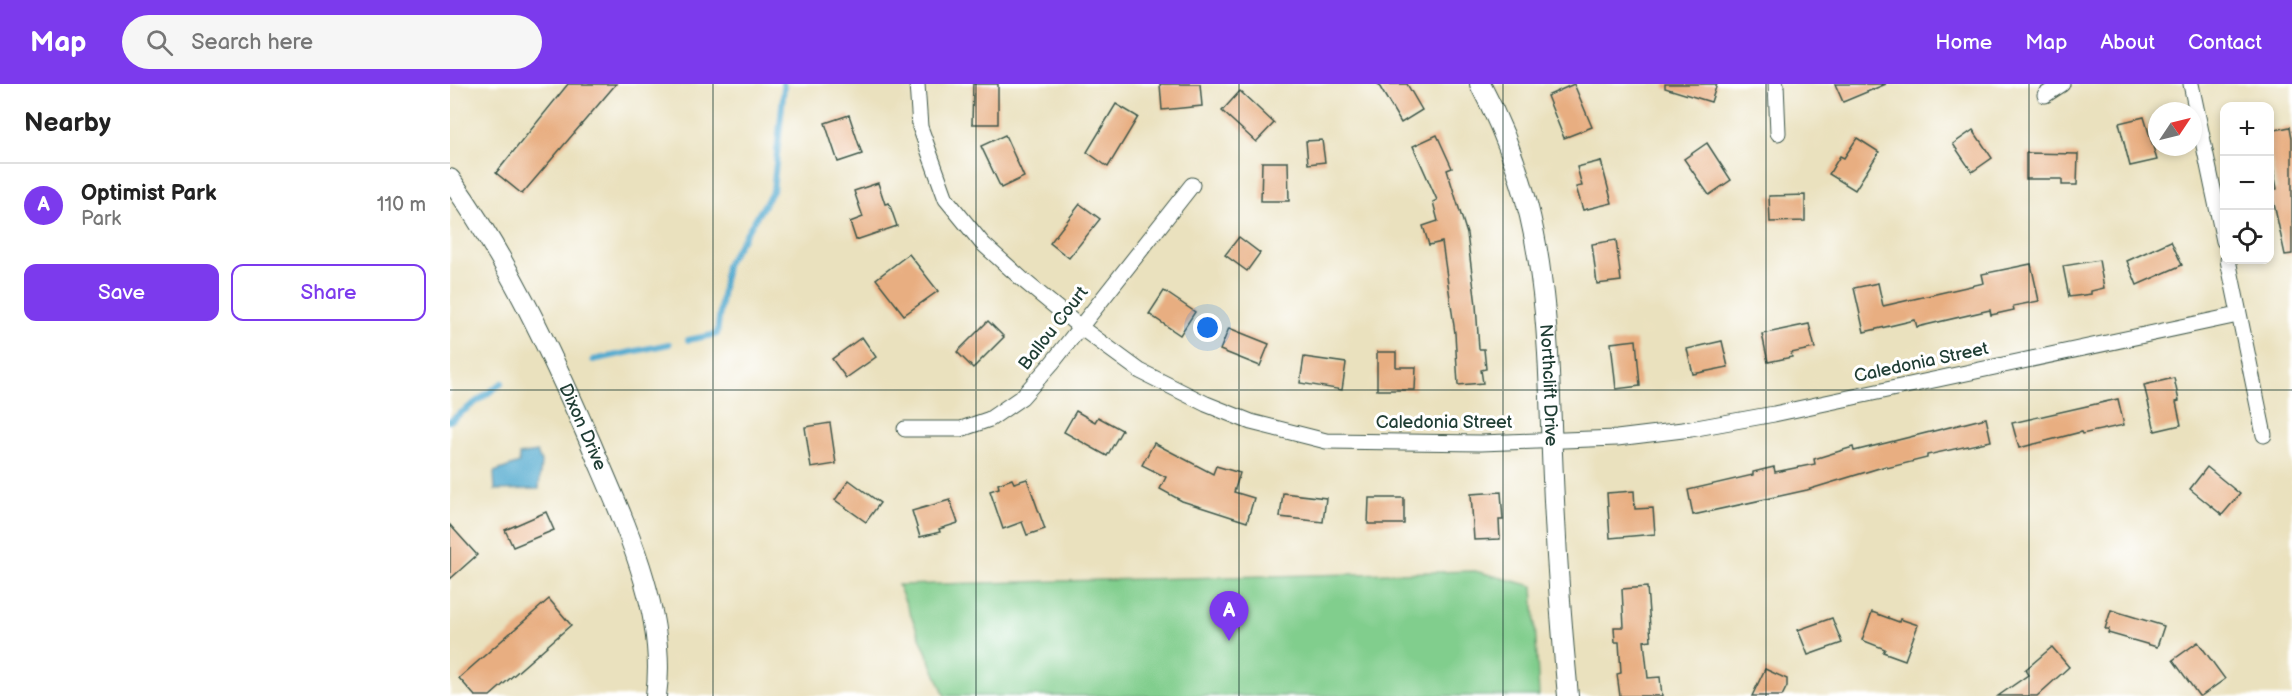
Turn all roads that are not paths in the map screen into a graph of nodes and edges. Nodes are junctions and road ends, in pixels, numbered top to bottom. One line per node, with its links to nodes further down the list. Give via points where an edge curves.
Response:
1 (917, 84): 13 (street, Caledonia Street, via 920,128 946,199 982,243)
2 (1480, 84): 16 (street, Northclift Drive, via 1513,157 1529,214 1541,277)
3 (1776, 84): 7 (street)
4 (2062, 84): 6 (street)
5 (2191, 84): 10 (street)
6 (2045, 94)
7 (1778, 133)
8 (450, 179): 17 (street, Dixon Drive, via 489,239 566,387 637,554 654,629)
9 (1192, 185): 13 (street, Ballou Court)
10 (2220, 222)
11 (2229, 264): 12 (street)
12 (2238, 315): 15 (street); 16 (street, Caledonia Street, via 1691,429 1617,438)
13 (1080, 327): 14 (street, Ballou Court, via 1022,397 990,419 961,429); 16 (street, Caledonia Street, via 1140,371 1206,404 1251,422 1326,441 1447,444)
14 (905, 429)
15 (2264, 435)
16 (1552, 440): 18 (street, Northclift Drive)
17 (656, 696)
18 (1568, 696)

